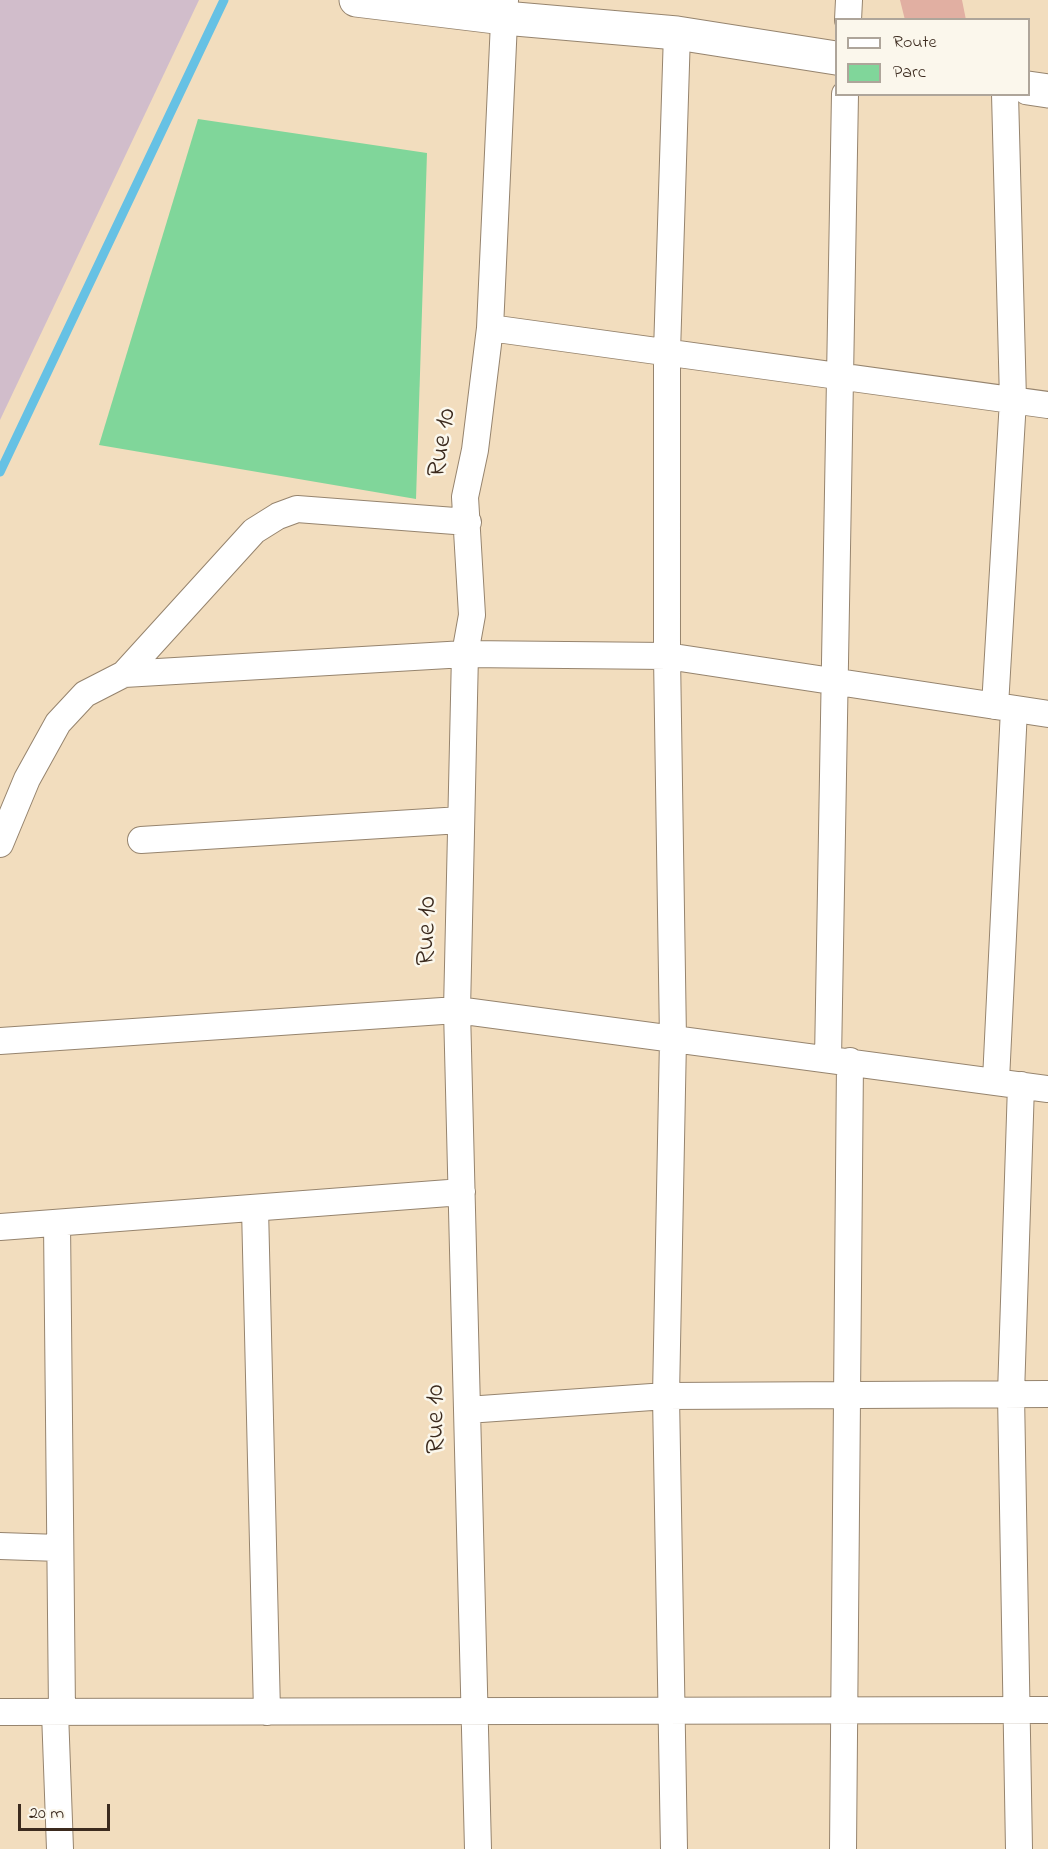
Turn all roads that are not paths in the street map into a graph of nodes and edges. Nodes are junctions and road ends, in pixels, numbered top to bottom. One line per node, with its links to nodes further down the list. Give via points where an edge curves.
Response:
1 (356, 0): 3 (street)
2 (849, 0): 4 (street)
3 (505, 9): 5 (street); 11 (street, Rue 10)
4 (848, 18)
5 (677, 33): 6 (street); 12 (street)
6 (835, 58)
7 (1030, 88): 8 (street)
8 (1048, 91)
9 (845, 96): 13 (street)
10 (1005, 96): 14 (street)
11 (490, 328): 12 (street); 16 (street, Rue 10, via 475,450 465,497)
12 (667, 352): 13 (street); 18 (street)
13 (840, 375): 14 (street); 20 (street)
14 (1013, 400): 15 (street); 21 (street)
15 (1048, 405)
16 (468, 522): 17 (street, Rue 10, via 472,615); 19 (street, via 297,509 278,516 254,531)
17 (465, 654): 18 (street); 19 (street); 23 (street, Rue 10)
18 (667, 656): 20 (street); 27 (street)
19 (124, 674): 25 (street, via 85,694 58,723 27,779)
20 (836, 681): 21 (street); 29 (street)
21 (1005, 707): 22 (street); 30 (street)
22 (1048, 714)
23 (461, 820): 24 (street); 26 (street, Rue 10)
24 (141, 840)
25 (0, 844)
26 (457, 1010): 27 (street); 28 (street); 33 (street, Rue 10)
27 (673, 1039): 29 (street); 40 (street)
28 (0, 1041)
29 (839, 1060): 30 (street); 38 (street)
30 (996, 1080): 31 (street)
31 (1021, 1085): 32 (street); 37 (street)
32 (1048, 1089)
33 (462, 1192): 34 (street); 41 (street, Rue 10)
34 (255, 1208): 35 (street); 51 (street)
35 (57, 1223): 36 (street); 43 (street)
36 (0, 1227)
37 (1011, 1394): 38 (street); 39 (street); 45 (street)
38 (849, 1395): 40 (street); 44 (street)
39 (1048, 1395)
40 (666, 1396): 41 (street); 48 (street)
41 (467, 1410): 47 (street, Rue 10)
42 (0, 1546): 43 (street)
43 (59, 1548): 50 (street)
44 (845, 1710): 45 (street); 48 (street); 55 (street)
45 (1017, 1710): 46 (street); 56 (street)
46 (1048, 1710)
47 (475, 1711): 48 (street); 51 (street); 53 (street, Rue 10)
48 (672, 1711): 54 (street)
49 (0, 1712): 50 (street)
50 (58, 1712): 51 (street); 52 (street)
51 (267, 1712)
52 (60, 1849)
53 (478, 1849)
54 (674, 1849)
55 (843, 1849)
56 (1019, 1849)

